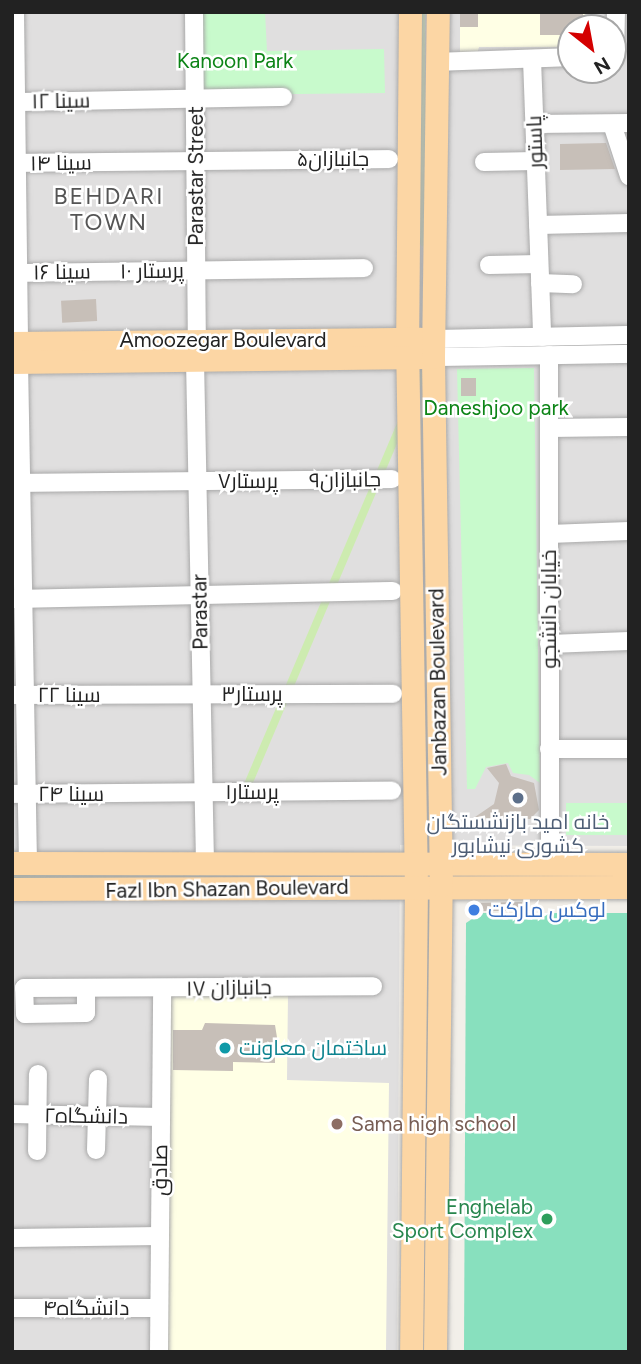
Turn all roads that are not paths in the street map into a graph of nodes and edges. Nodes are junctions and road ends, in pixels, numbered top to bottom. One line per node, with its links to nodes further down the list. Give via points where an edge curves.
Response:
1 (15, 12): 7 (street)
2 (194, 12): 10 (street, Parastar Street)
3 (410, 12): 24 (main road, Janbazan Boulevard)
4 (438, 12): 8 (main road, Janbazan Boulevard)
5 (557, 58): 6 (street)
6 (532, 59): 8 (street); 13 (street, پاستور)
7 (14, 62): 11 (street)
8 (437, 62): 23 (main road, Janbazan Boulevard)
9 (283, 97): 10 (street, سینا ۱۲)
10 (195, 100): 11 (street, سینا ۱۲); 15 (street, Parastar Street)
11 (16, 102): 18 (street)
12 (621, 123): 13 (street); 19 (street)
13 (534, 124): 16 (street, پاستور)
14 (389, 159): 15 (street, جانبازان۵)
15 (195, 161): 18 (street, سینا ۱۴); 29 (street, Parastar Street)
16 (535, 161): 17 (street); 22 (street, پاستور)
17 (484, 162)
18 (17, 163): 20 (street)
19 (629, 176)
20 (15, 194): 25 (street)
21 (629, 223): 22 (street)
22 (538, 225): 26 (street, پاستور)
23 (435, 250): 24 (main road, via 421,258); 36 (main road, Janbazan Boulevard)
24 (408, 251): 35 (main road, Janbazan Boulevard)
25 (16, 261): 30 (street, سینا ۱۶); 38 (street)
26 (539, 264): 27 (street); 31 (street, پاستور)
27 (489, 265)
28 (364, 268): 29 (street, پرستار ۱۰)
29 (197, 270): 30 (street, پرستار ۱۰); 37 (street, Parastar Street)
30 (107, 272)
31 (540, 283): 32 (street); 34 (street, پاستور)
32 (573, 284)
33 (629, 335): 34 (street)
34 (542, 337): 36 (street)
35 (407, 348): 36 (main road, Amoozegar Boulevard); 37 (main road, Amoozegar Boulevard); 71 (main road, Janbazan Boulevard)
36 (433, 348): 40 (street); 72 (main road, Janbazan Boulevard)
37 (196, 350): 38 (main road, Amoozegar Boulevard); 47 (street, Parastar)
38 (16, 353): 41 (street)
39 (629, 354): 40 (street)
40 (549, 355): 43 (street, خیابان دانشجو)
41 (16, 425): 46 (street)
42 (629, 427): 43 (street)
43 (549, 428): 50 (street, خیابان دانشجو)
44 (392, 479): 45 (street, جانبازان۹)
45 (299, 481): 47 (street, پرستار۷)
46 (21, 482): 47 (street, پرستار۷); 48 (street)
47 (197, 482): 52 (street, Parastar)
48 (17, 508): 53 (street)
49 (629, 531): 50 (street)
50 (549, 534): 55 (street, خیابان دانشجو)
51 (393, 591): 52 (street)
52 (199, 594): 53 (street); 56 (street, Parastar)
53 (18, 599): 58 (street)
54 (629, 641): 55 (street)
55 (549, 644): 60 (street, خیابان دانشجو)
56 (201, 694): 57 (street, پرستار۳); 59 (street, پرستار۳); 64 (street, Parastar)
57 (393, 694)
58 (19, 695): 59 (street, سینا ۲۲); 65 (street)
59 (113, 695)
60 (549, 749): 61 (street); 68 (street, خیابان دانشجو)
61 (629, 749)
62 (392, 791): 64 (street, پرستار۱)
63 (115, 793): 64 (street, پرستار۱); 65 (street, سینا ۲۴)
64 (203, 793): 67 (street, Parastar)
65 (20, 794): 66 (street)
66 (20, 863): 67 (main road, Fazl Ibn Shazan Boulevard)
67 (205, 863): 70 (main road, Fazl Ibn Shazan Boulevard)
68 (550, 863): 69 (main road); 72 (main road)
69 (629, 864)
70 (330, 865): 71 (main road, Fazl Ibn Shazan Boulevard); 74 (main road)
71 (416, 875): 72 (main road, Fazl Ibn Shazan Boulevard); 74 (main road, Fazl Ibn Shazan Boulevard); 92 (main road, Janbazan Boulevard)
72 (441, 875): 73 (main road); 93 (main road, Janbazan Boulevard)
73 (629, 887)
74 (331, 888): 75 (main road, Fazl Ibn Shazan Boulevard)
75 (12, 889)
76 (373, 986): 78 (street, جانبازان ۱۷)
77 (86, 988): 78 (street, جانبازان ۱۷)
78 (162, 988): 84 (street, صادق)
79 (38, 1074): 82 (street)
80 (98, 1079): 83 (street)
81 (12, 1114): 82 (street, دانشگاه۲)
82 (37, 1115): 83 (street, دانشگاه۲); 86 (street)
83 (98, 1116): 84 (street, دانشگاه۲); 85 (street)
84 (161, 1117): 87 (street, صادق)
85 (96, 1150)
86 (37, 1151)
87 (160, 1236): 88 (street); 90 (street, صادق)
88 (12, 1238)
89 (12, 1308): 90 (street, دانشگاه۴)
90 (159, 1308): 91 (street, صادق)
91 (159, 1352)
92 (411, 1352)
93 (436, 1352)

